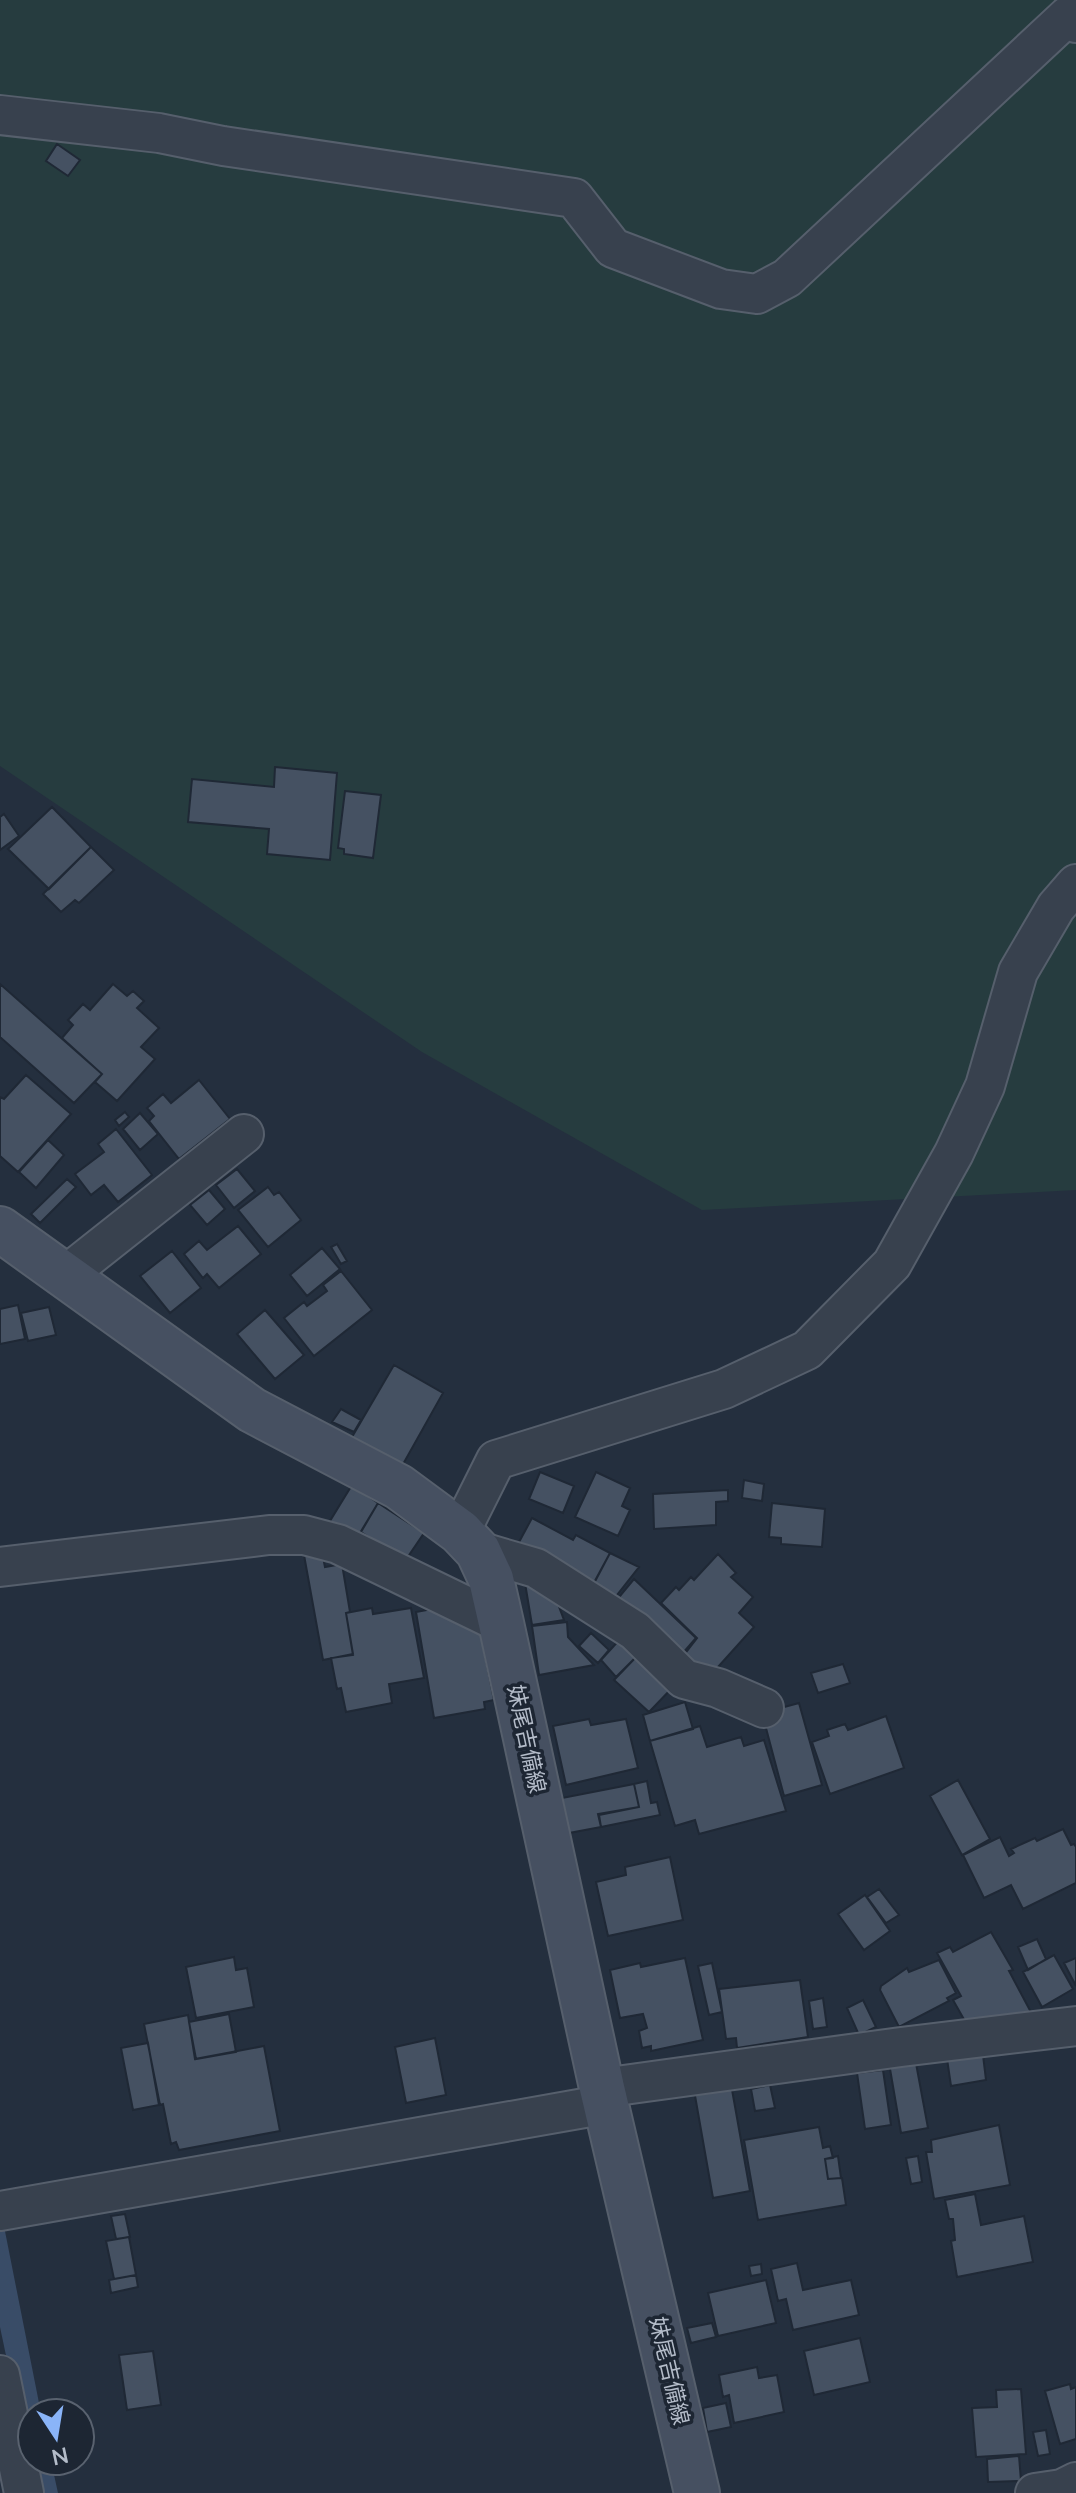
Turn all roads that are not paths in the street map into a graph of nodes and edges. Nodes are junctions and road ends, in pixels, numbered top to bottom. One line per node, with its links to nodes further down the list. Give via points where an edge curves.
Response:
1 (1073, 14): 2 (street, via 787,278 757,294 721,289 613,248 574,198 159,133)
2 (0, 115)
3 (1076, 884): 7 (street, via 1056,907 1018,972 985,1086 892,1264 807,1350 724,1389 496,1460)
4 (244, 1134): 6 (street)
5 (0, 1229): 6 (main road)
6 (66, 1275): 7 (main road, via 252,1410 399,1487)
7 (469, 1542): 9 (main road, 妹尾吉備線, via 491,1579); 10 (street, via 536,1568 635,1631 684,1679)
8 (0, 1567): 9 (street, via 304,1535 338,1544)
9 (501, 1623): 12 (main road, 妹尾吉備線)
10 (764, 1708)
11 (1076, 2026): 12 (street, via 901,2047)
12 (604, 2096): 13 (street); 17 (main road, 妹尾吉備線)
13 (3, 2211)
14 (0, 2375): 16 (street)
15 (1076, 2482): 18 (street)
16 (24, 2493)
17 (697, 2493)
18 (1035, 2493)

